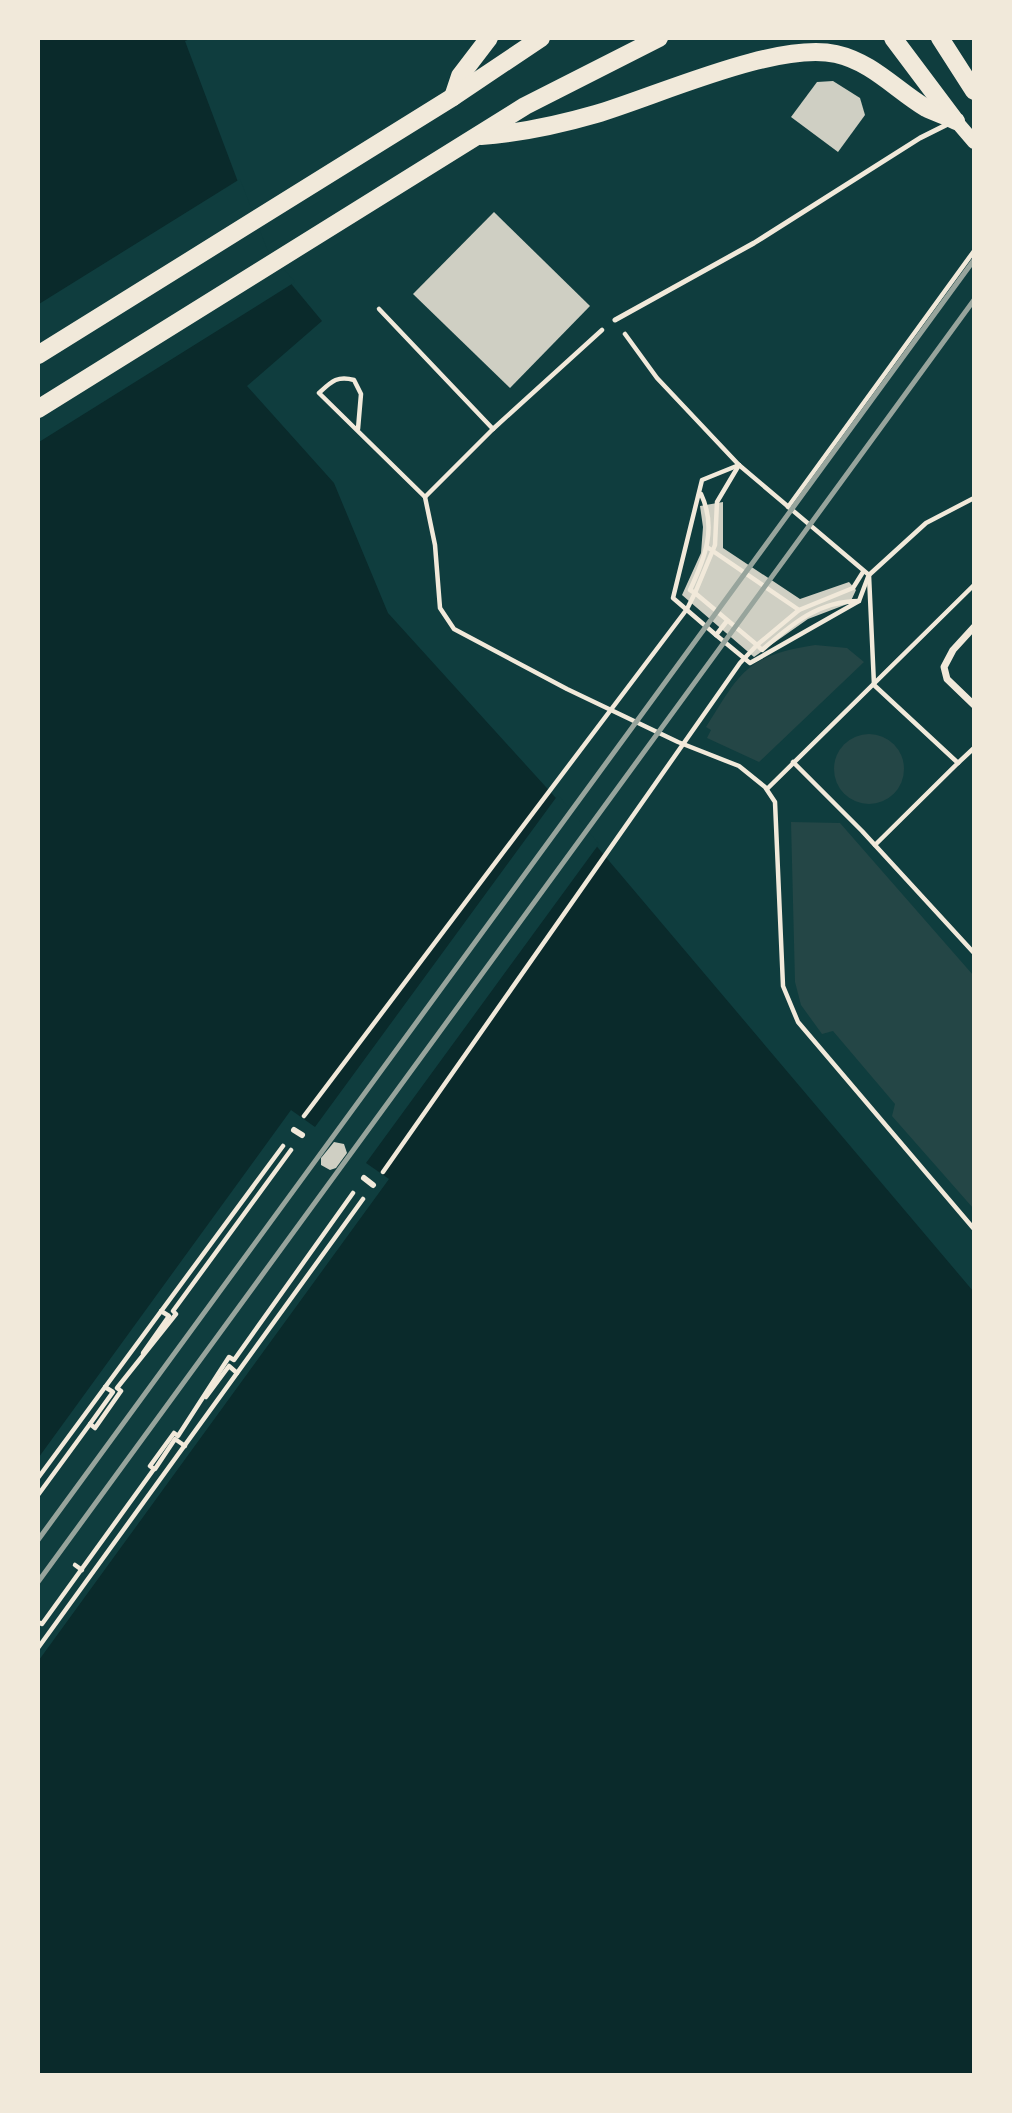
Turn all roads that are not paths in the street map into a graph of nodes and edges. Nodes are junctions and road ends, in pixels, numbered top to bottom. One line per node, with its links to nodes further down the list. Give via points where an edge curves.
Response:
1 (489, 38): 7 (main road, via 460,76)
2 (541, 38): 7 (main road)
3 (659, 38): 9 (main road, via 536,100)
4 (893, 38): 8 (main road)
5 (940, 38): 6 (main road)
6 (974, 91)
7 (453, 97): 12 (main road)
8 (956, 121): 9 (main road, via 926,107 859,62 808,51 762,60 522,133); 10 (main road); 11 (lane, via 920,138 754,243)
9 (478, 137): 13 (main road)
10 (974, 142)
11 (615, 320)
12 (38, 355)
13 (38, 409)
14 (974, 627): 15 (street, via 944,667 947,679)
15 (974, 705)
16 (294, 1130): 17 (street)
17 (302, 1135)
18 (364, 1178): 19 (street)
19 (373, 1185)

